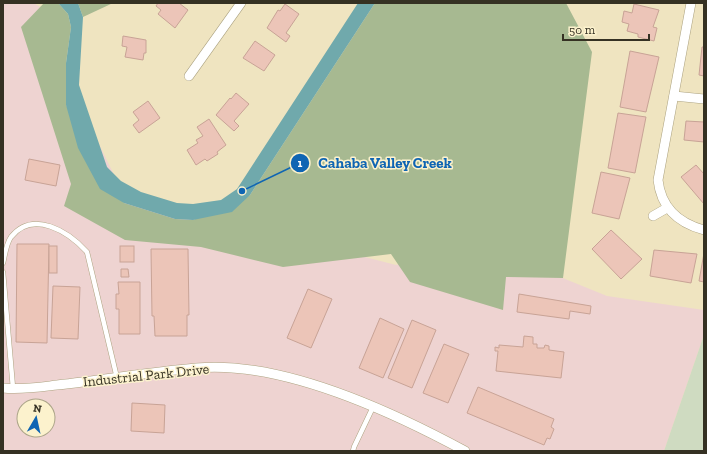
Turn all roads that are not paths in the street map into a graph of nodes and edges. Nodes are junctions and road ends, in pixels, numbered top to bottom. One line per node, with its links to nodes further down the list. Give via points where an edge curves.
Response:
1 (241, 3): 3 (street)
2 (692, 3): 4 (street)
3 (189, 76)
4 (674, 96): 5 (street); 6 (street, via 658,180 659,191)
5 (704, 98)
6 (667, 208): 7 (street); 8 (street, via 680,220)
7 (653, 216)
8 (704, 230)
9 (3, 263): 11 (lane, via 10,238 26,226 34,224 55,228 70,236 87,252)
10 (3, 272): 13 (lane)
11 (117, 378): 13 (street, Industrial Park Drive); 14 (street, Industrial Park Drive, via 196,368 241,368 281,375)
12 (3, 388): 13 (street, Industrial Park Drive)
13 (13, 388)
14 (373, 407): 15 (lane); 16 (street, Industrial Park Drive)
15 (354, 451)
16 (465, 451)

